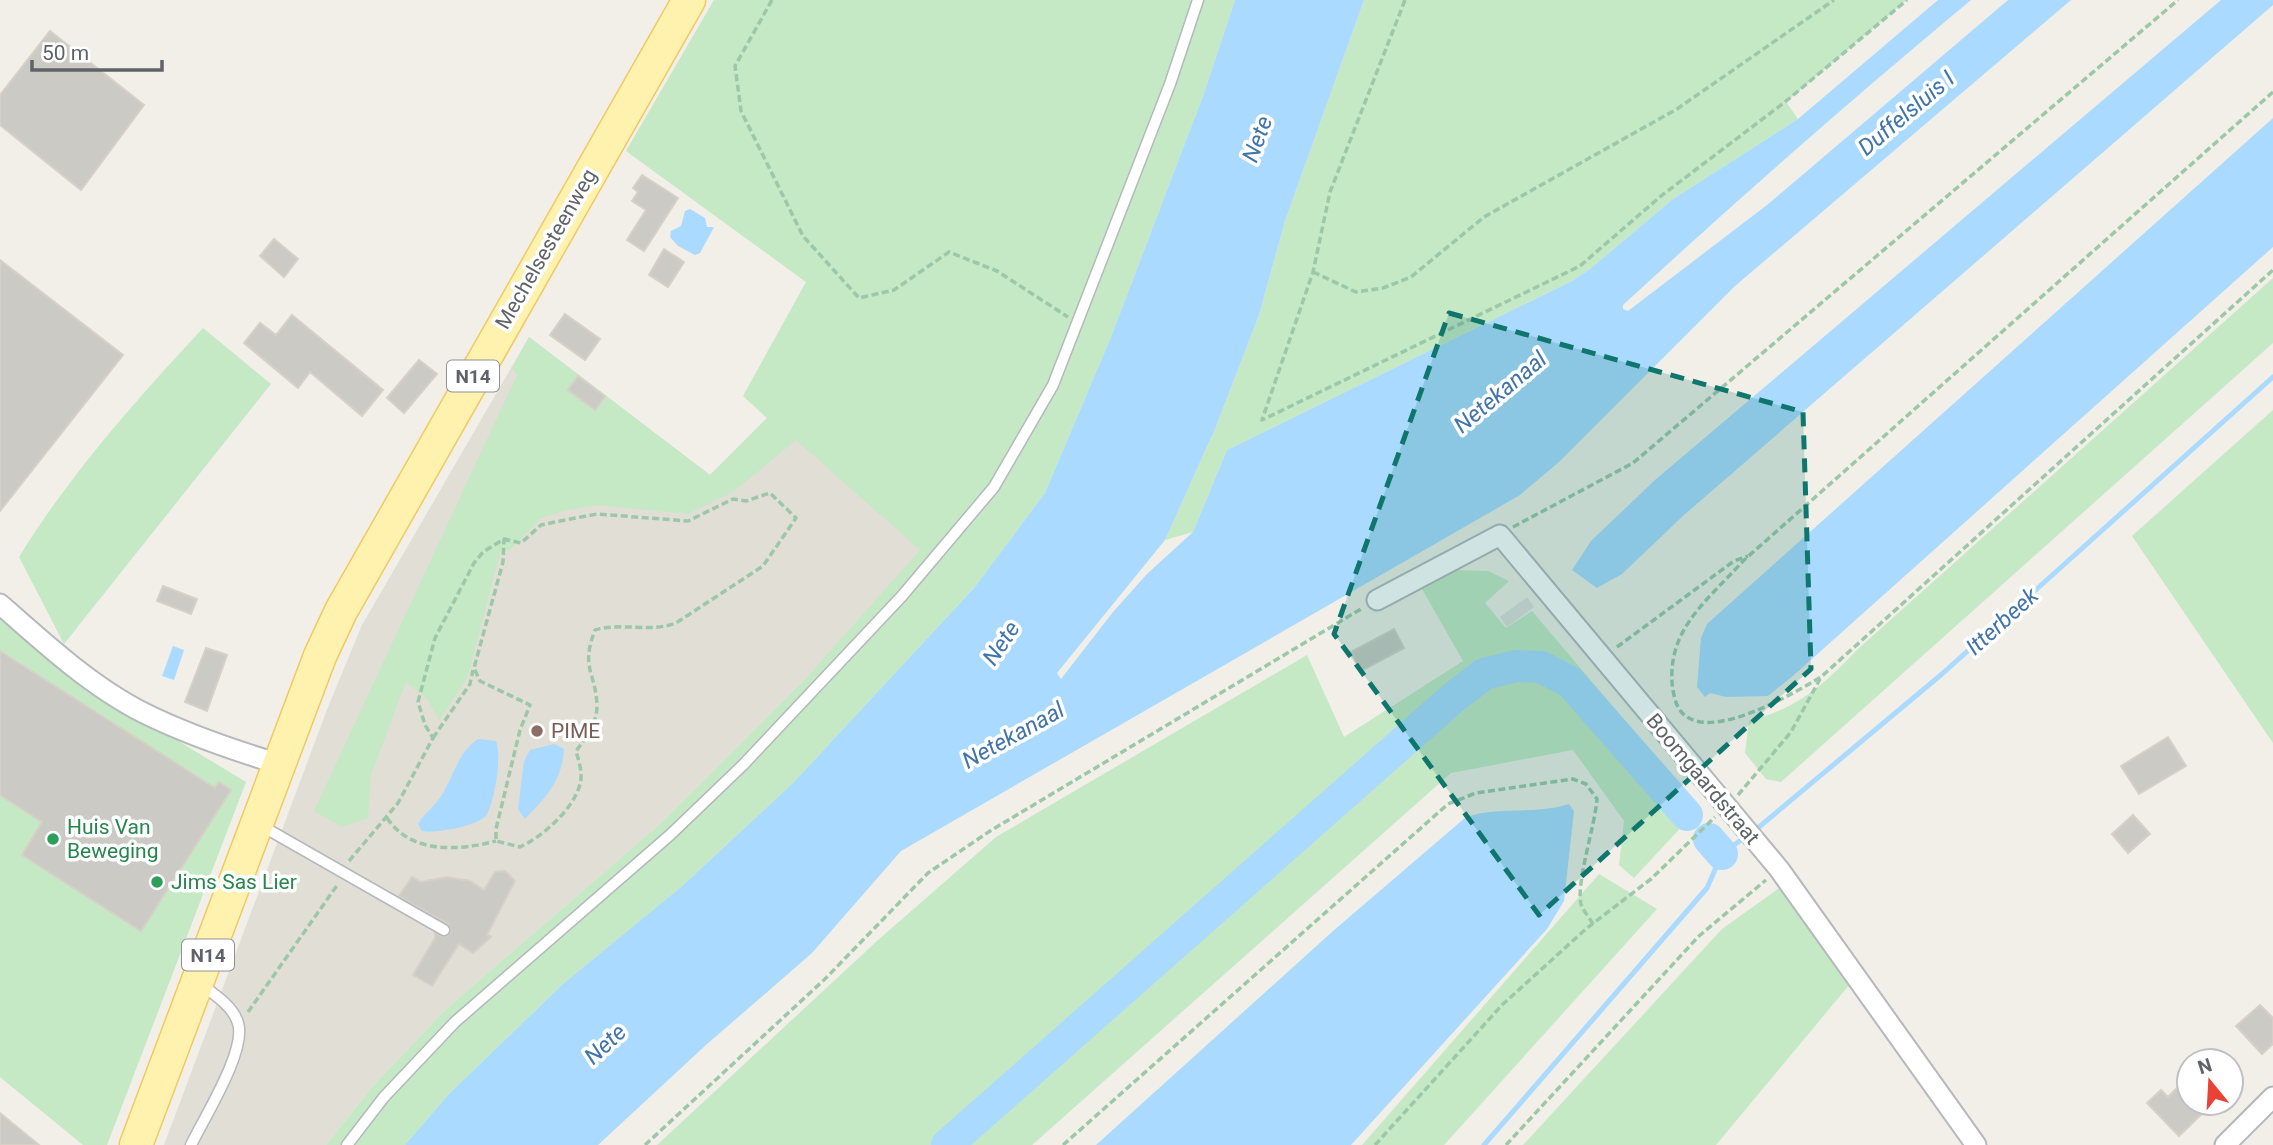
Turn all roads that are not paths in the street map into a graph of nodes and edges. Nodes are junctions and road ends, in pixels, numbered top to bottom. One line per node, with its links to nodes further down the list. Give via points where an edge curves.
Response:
1 (689, 0): 5 (main road, Mechelsesteenweg / N14, via 369,557 320,656)
2 (1198, 0): 12 (lane, via 1053,385 994,487 817,690 670,835 455,1022)
3 (1377, 600): 13 (street, Boomgaardstraat, via 1500,535 1779,869)
4 (0, 604): 5 (street, via 82,672 142,712 205,740)
5 (279, 764): 6 (main road, Mechelsesteenweg / N14)
6 (257, 824): 7 (lane); 8 (main road, Mechelsesteenweg / N14)
7 (444, 930)
8 (198, 982): 10 (main road, Mechelsesteenweg / N14); 11 (lane, via 232,1011 239,1025 239,1045)
9 (2273, 1097): 14 (street)
10 (135, 1145)
11 (191, 1145)
12 (346, 1145)
13 (1976, 1145)
14 (2225, 1145)

